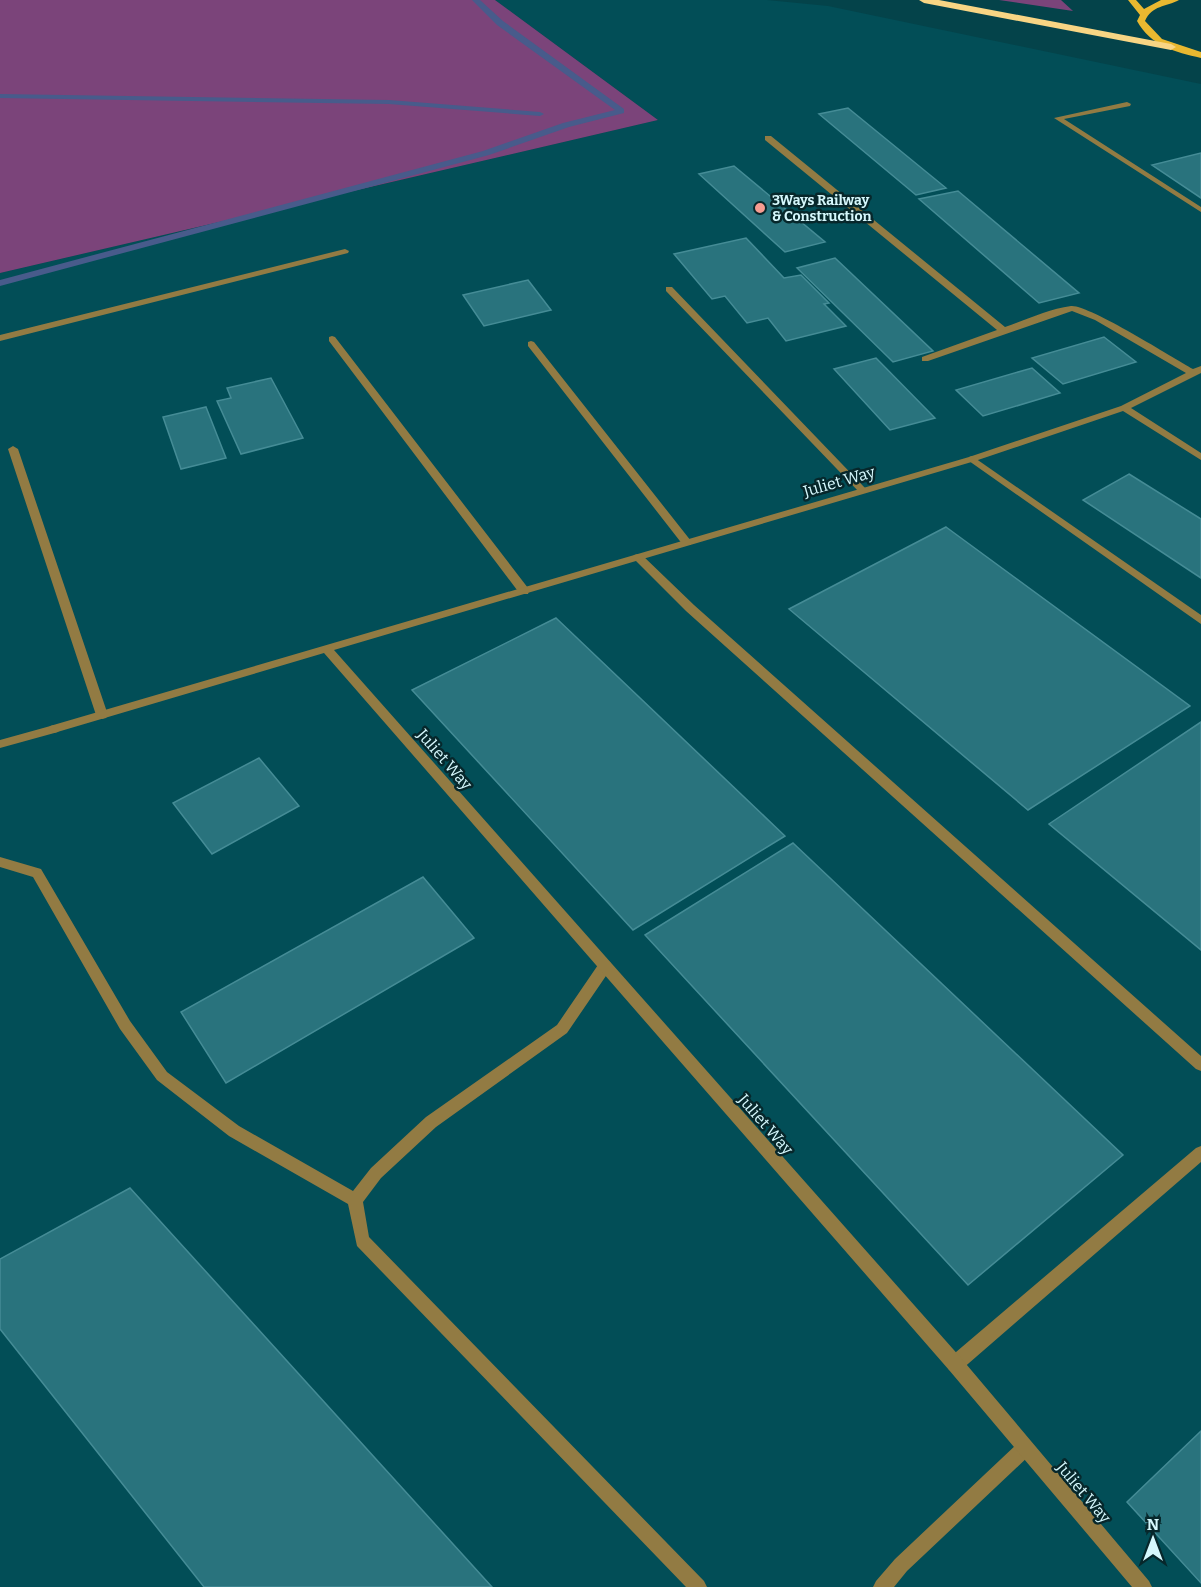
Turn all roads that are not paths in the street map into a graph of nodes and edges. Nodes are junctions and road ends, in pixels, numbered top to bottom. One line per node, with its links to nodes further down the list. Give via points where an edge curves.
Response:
1 (924, 0): 5 (highway)
2 (1132, 0): 4 (main road)
3 (1175, 0): 4 (main road, via 1152,6)
4 (1143, 13): 5 (main road, via 1145,30)
5 (1171, 47): 6 (main road)
6 (1201, 55)
7 (1127, 104): 9 (street, via 1058,118)
8 (768, 138): 12 (street)
9 (1201, 210)
10 (345, 251): 13 (street)
11 (669, 289): 22 (street)
12 (1005, 332): 16 (street); 17 (street, via 1073,308)
13 (0, 338)
14 (332, 339): 25 (street)
15 (531, 344): 23 (street)
16 (925, 359)
17 (1197, 371): 18 (street, Juliet Way)
18 (1124, 408): 20 (street); 21 (street, Juliet Way)
19 (13, 449): 28 (street)
20 (1201, 457)
21 (972, 459): 22 (street, Juliet Way); 26 (street)
22 (863, 491): 23 (street, Juliet Way)
23 (687, 543): 24 (street, Juliet Way)
24 (638, 557): 25 (street, Juliet Way); 32 (street, via 690,608)
25 (524, 591): 27 (street, Juliet Way)
26 (1201, 620)
27 (326, 648): 28 (street); 31 (street, Juliet Way)
28 (102, 715): 29 (street)
29 (0, 744)
30 (0, 862): 34 (street, via 37,873 125,1025 162,1076 234,1131)
31 (605, 966): 34 (street, via 562,1029 431,1122 376,1173); 35 (street, Juliet Way)
32 (1201, 1065)
33 (1201, 1153): 35 (street)
34 (355, 1200): 37 (street, via 362,1241)
35 (955, 1364): 36 (street, Juliet Way)
36 (1025, 1448): 38 (street, via 901,1564); 39 (street, Juliet Way)
37 (698, 1587)
38 (882, 1587)
39 (1143, 1587)

